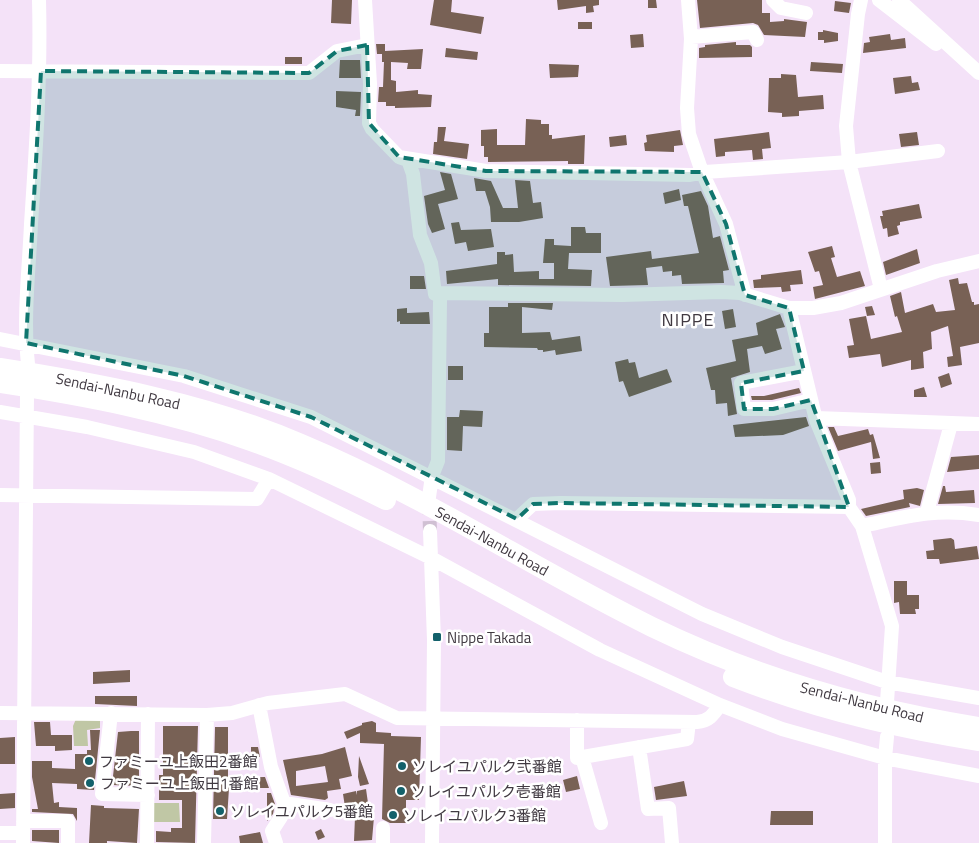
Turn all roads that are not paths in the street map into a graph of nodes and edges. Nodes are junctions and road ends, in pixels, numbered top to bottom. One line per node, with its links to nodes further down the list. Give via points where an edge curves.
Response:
1 (39, 0): 14 (street)
2 (365, 0): 11 (street)
3 (688, 0): 9 (street)
4 (773, 0): 8 (street, via 780,8)
5 (861, 0): 18 (street, via 846,126)
6 (879, 0): 12 (street, via 936,44)
7 (899, 0): 12 (street)
8 (806, 13)
9 (691, 36): 10 (street, via 754,32); 19 (street, via 689,134)
10 (757, 40)
11 (367, 45): 14 (street, via 338,52 309,73); 17 (street, via 369,123)
12 (949, 46): 15 (street)
13 (0, 71): 14 (street)
14 (41, 71): 26 (street)
15 (979, 72)
16 (938, 151): 18 (street)
17 (399, 157): 19 (street, via 486,171 690,175); 22 (street, via 408,160 413,174 420,235 431,263 435,294)
18 (849, 162): 19 (street); 21 (street)
19 (702, 172): 23 (street, via 726,224)
20 (979, 261): 21 (street)
21 (881, 289): 24 (street, via 841,303)
22 (438, 293): 23 (street, via 622,295 721,292); 38 (street, via 441,323 438,461)
23 (745, 295): 24 (street)
24 (789, 308): 29 (street)
25 (0, 339): 26 (street)
26 (26, 343): 27 (street); 38 (street, via 184,376 311,417)
27 (28, 364)
28 (0, 368): 63 (highway, Sendai-Nanbu Road, via 145,395 228,418 299,443 423,504 644,622 720,657 782,681 848,701 914,717)
29 (804, 371): 32 (street); 32 (street, via 740,383 744,410 773,409)
30 (0, 383): 65 (highway, Sendai-Nanbu Road, via 102,400 252,441 338,476 418,516 558,594 714,670 778,695 843,715 911,731)
31 (27, 395): 34 (street)
32 (811, 400): 35 (street)
33 (0, 412): 34 (street)
34 (28, 417): 39 (street, via 194,452); 41 (street)
35 (816, 418): 36 (street); 43 (street)
36 (951, 424): 37 (street); 44 (street)
37 (979, 424)
38 (432, 476): 42 (street); 46 (street)
39 (270, 479): 41 (street, via 257,499); 49 (street)
40 (0, 495): 41 (street)
41 (26, 495): 56 (street)
42 (429, 497)
43 (849, 507): 46 (street, via 533,504); 47 (street)
44 (927, 512): 45 (street); 47 (street)
45 (979, 515)
46 (517, 519): 50 (street, via 702,614 782,647)
47 (862, 526): 50 (street, via 892,626)
48 (430, 532): 49 (street)
49 (431, 558): 54 (street, via 600,650); 60 (street)
50 (887, 682): 51 (street); 52 (street)
51 (979, 698)
52 (887, 702)
53 (259, 705): 59 (street); 60 (street, via 345,694 391,717); 71 (street, via 271,767)
54 (720, 705): 62 (street, via 712,717); 68 (street, via 782,728)
55 (0, 713): 56 (street)
56 (22, 713): 57 (street); 75 (street)
57 (111, 713): 58 (street); 70 (street, via 102,794)
58 (148, 714): 59 (street); 70 (street)
59 (208, 715): 79 (street)
60 (433, 718): 61 (street); 82 (street)
61 (577, 720): 62 (street); 67 (street, via 577,758)
62 (688, 722): 66 (street, via 687,739)
63 (979, 727)
64 (887, 737): 68 (street)
65 (979, 741)
66 (639, 747): 67 (street); 83 (street, via 648,809 669,808)
67 (582, 757): 73 (street)
68 (885, 758): 69 (street); 84 (street)
69 (979, 776)
70 (148, 795): 78 (street)
71 (284, 803): 72 (street); 80 (street, via 281,817 272,831)
72 (330, 810)
73 (601, 823)
74 (383, 828): 81 (street)
75 (23, 832): 76 (street); 77 (street, via 68,822)
76 (0, 833)
77 (68, 843)
78 (147, 843)
79 (204, 843)
80 (276, 843)
81 (383, 843)
82 (432, 843)
83 (672, 843)
84 (885, 843)

